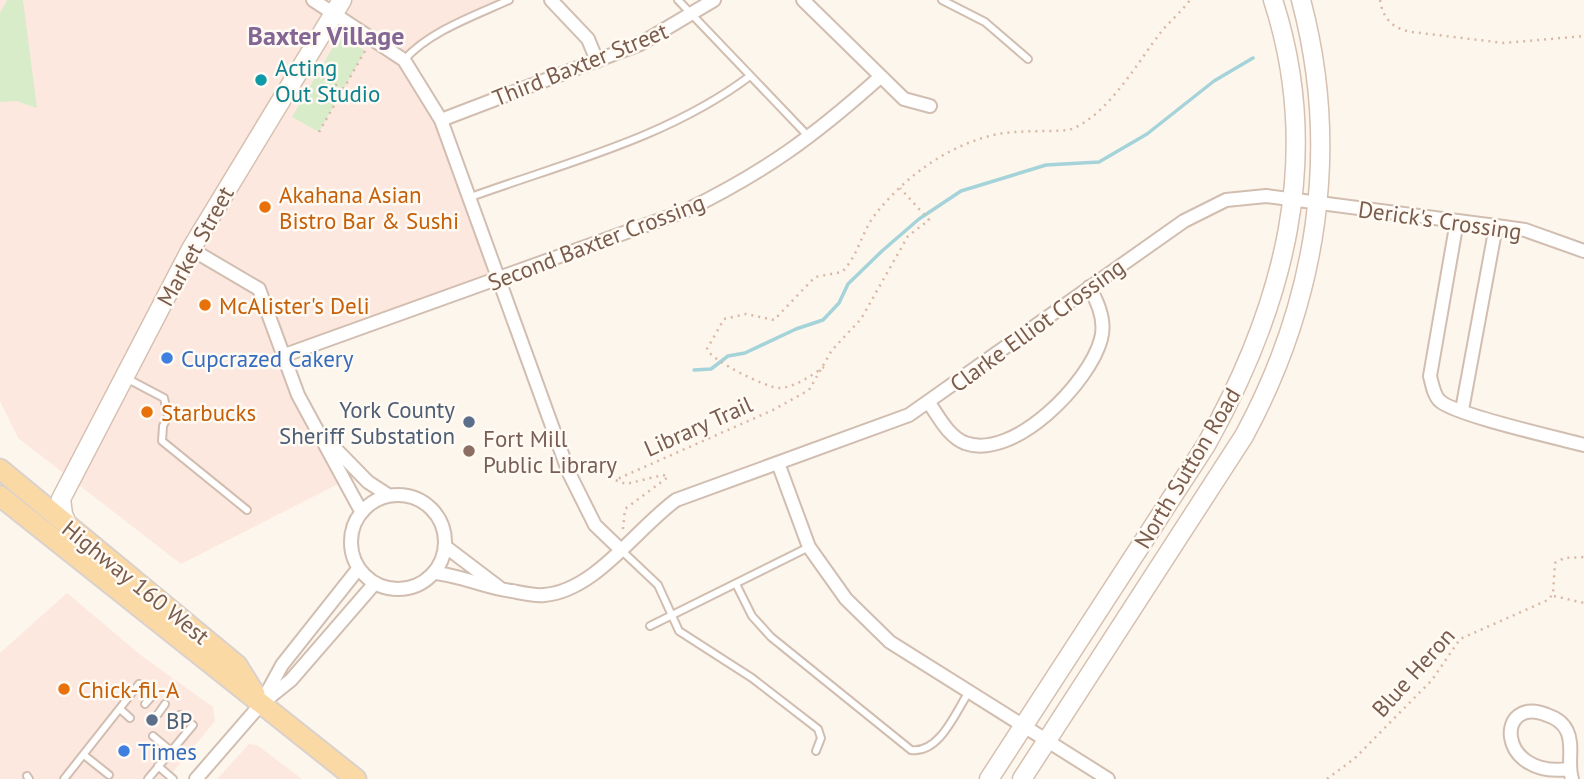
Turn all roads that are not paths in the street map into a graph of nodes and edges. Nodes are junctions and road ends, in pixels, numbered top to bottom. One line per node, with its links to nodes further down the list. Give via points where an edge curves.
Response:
1 (313, 0): 10 (street)
2 (509, 0): 13 (lane, via 444,31)
3 (551, 0): 14 (street, via 588,40)
4 (678, 0): 11 (lane)
5 (714, 0): 11 (street, Third Baxter Street)
6 (803, 0): 16 (street)
7 (942, 0): 12 (lane, via 985,22)
8 (1273, 0): 21 (main road, North Sutton Road, via 1289,58 1297,167)
9 (1301, 0): 22 (main road, North Sutton Road, via 1319,97)
10 (338, 5): 13 (street); 25 (main road, Market Street)
11 (692, 15): 14 (street, Third Baxter Street); 15 (lane)
12 (1028, 59)
13 (404, 60): 18 (street)
14 (597, 61): 18 (street, Third Baxter Street)
15 (750, 76): 19 (lane); 20 (lane, via 723,96 655,130)
16 (879, 78): 17 (street, via 904,99); 19 (street, Second Baxter Crossing)
17 (930, 106)
18 (441, 120): 20 (street)
19 (810, 138): 27 (street, Second Baxter Crossing, via 746,181 685,211)
20 (468, 198): 27 (street)
21 (1294, 200): 22 (street, Derick's Crossing); 28 (street, Clarke Elliot Crossing, via 1240,196 1211,205); 66 (main road, North Sutton Road, via 1277,284 1230,403)
22 (1319, 203): 23 (street, Derick's Crossing); 68 (main road, North Sutton Road, via 1307,279 1262,402)
23 (1457, 221): 24 (street, Derick's Crossing); 32 (street, via 1430,376 1440,402)
24 (1496, 226): 26 (street, Derick's Crossing, via 1525,230); 32 (street)
25 (191, 249): 29 (street, via 259,289); 30 (main road, Market Street)
26 (1584, 251)
27 (499, 280): 29 (street, Second Baxter Crossing); 46 (street, via 569,473 594,525)
28 (1089, 287): 31 (street, Clarke Elliot Crossing); 31 (street, via 1101,314 1101,341 1077,381 1047,415 1012,436 976,445 953,435)
29 (285, 355): 33 (street)
30 (125, 378): 40 (main road, Market Street); 41 (lane, via 164,398 168,416 162,441)
31 (929, 403): 35 (street, Clarke Elliot Crossing, via 861,435)
32 (1462, 410): 34 (street)
33 (312, 424): 37 (street, via 368,482); 42 (street)
34 (1584, 445)
35 (778, 463): 45 (street); 46 (street, Clarke Elliot Crossing, via 676,500)
36 (0, 469): 39 (main road, Highway 160 West)
37 (388, 495): 42 (street); 44 (street, via 403,494 430,506 439,518)
38 (0, 496): 59 (main road, Highway 160 West)
39 (36, 499): 40 (main road); 43 (main road, Highway 160 West)
40 (61, 499): 43 (main road)
41 (247, 510)
42 (361, 512): 47 (street, via 350,546)
43 (69, 528): 59 (main road, Highway 160 West, via 237,665)
44 (446, 547): 48 (street); 51 (street)
45 (809, 547): 50 (lane); 55 (street, via 846,599 890,642)
46 (620, 549): 51 (street, Clarke Elliot Crossing, via 577,587 544,595); 52 (lane, via 659,585)
47 (358, 569): 49 (street); 59 (street, via 282,665)
48 (434, 573): 49 (street, via 402,590); 51 (street, Clarke Elliot Crossing)
49 (375, 583): 59 (street, via 291,680)
50 (736, 584): 52 (lane); 55 (lane, via 752,616 771,637 911,750 929,748 936,741)
51 (503, 590)
52 (674, 614): 53 (lane); 70 (lane, via 683,634 752,678 818,729 821,738)
53 (650, 626)
54 (139, 684): 60 (lane)
55 (970, 690): 66 (street)
56 (153, 695): 57 (lane)
57 (145, 704)
58 (165, 704): 61 (lane)
59 (261, 704): 80 (street); 81 (main road, Highway 160 West)
60 (120, 709): 63 (lane); 71 (lane)
61 (158, 714)
62 (180, 715): 65 (lane)
63 (130, 718)
64 (193, 724): 69 (lane)
65 (172, 725)
66 (1024, 725): 68 (street); 82 (main road, North Sutton Road)
67 (153, 736): 69 (lane, via 161,738)
68 (1048, 740): 83 (main road, North Sutton Road); 84 (street)
69 (171, 751): 73 (lane)
70 (816, 751)
71 (84, 755): 72 (lane); 77 (lane)
72 (98, 766): 74 (lane); 76 (lane)
73 (158, 766): 78 (lane); 79 (lane)
74 (92, 773)
75 (1570, 774): 75 (street, via 1569,733 1558,719 1543,713 1526,715 1512,724 1511,754 1521,767 1537,774)
76 (109, 775)
77 (67, 778)
78 (148, 779)
79 (173, 779)
80 (196, 779)
81 (356, 779)
82 (989, 779)
83 (1022, 779)
84 (1108, 779)

